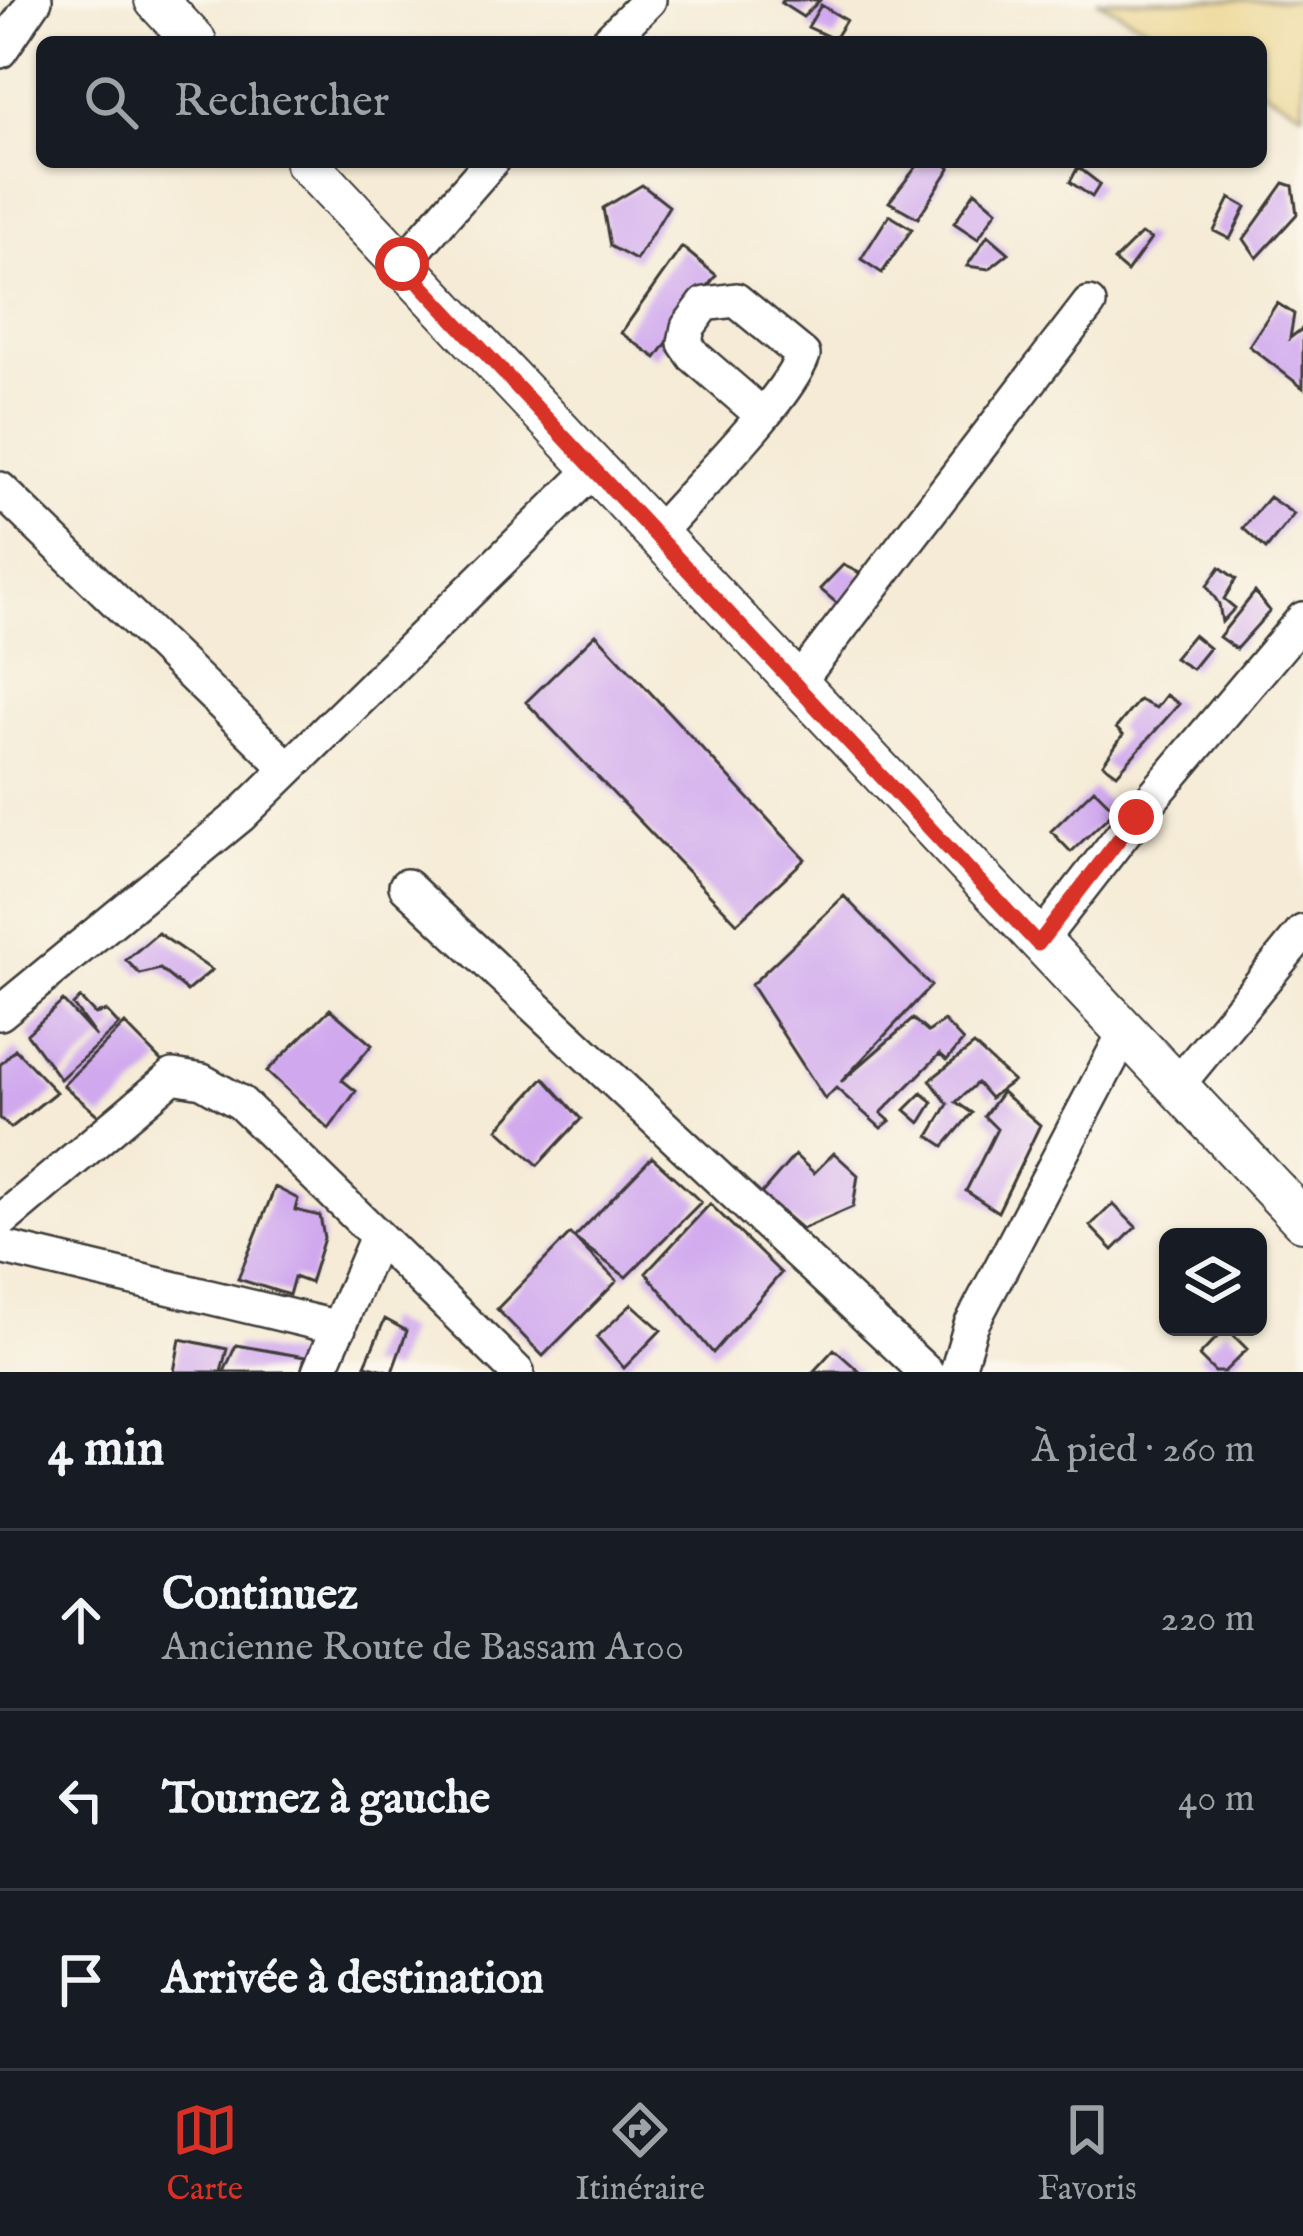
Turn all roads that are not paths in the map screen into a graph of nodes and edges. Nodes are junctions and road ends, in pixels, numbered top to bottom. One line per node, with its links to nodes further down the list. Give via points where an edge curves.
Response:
1 (35, 0): 6 (street)
2 (156, 0): 4 (main road)
3 (649, 0): 5 (street)
4 (189, 36)
5 (613, 36)
6 (0, 51)
7 (312, 168): 9 (main road)
8 (486, 168): 9 (street)
9 (402, 264): 12 (main road)
10 (1088, 304): 16 (street)
11 (761, 414): 14 (street)
12 (594, 469): 14 (main road); 17 (street)
13 (0, 488): 17 (street)
14 (656, 535): 16 (main road)
15 (1303, 619): 20 (street)
16 (797, 684): 20 (main road)
17 (288, 768): 21 (street)
18 (406, 886): 31 (street)
19 (1303, 932): 23 (street)
20 (1038, 944): 22 (main road)
21 (0, 1013)
22 (1124, 1034): 23 (main road); 32 (street, via 971,1324)
23 (1175, 1088): 24 (main road)
24 (1301, 1214)
25 (0, 1222): 26 (street, via 172,1076 202,1081 241,1103)
26 (376, 1239): 28 (street); 30 (street)
27 (0, 1246): 28 (street)
28 (339, 1328): 29 (street)
29 (320, 1372)
30 (518, 1372)
31 (926, 1372)
32 (957, 1372)

